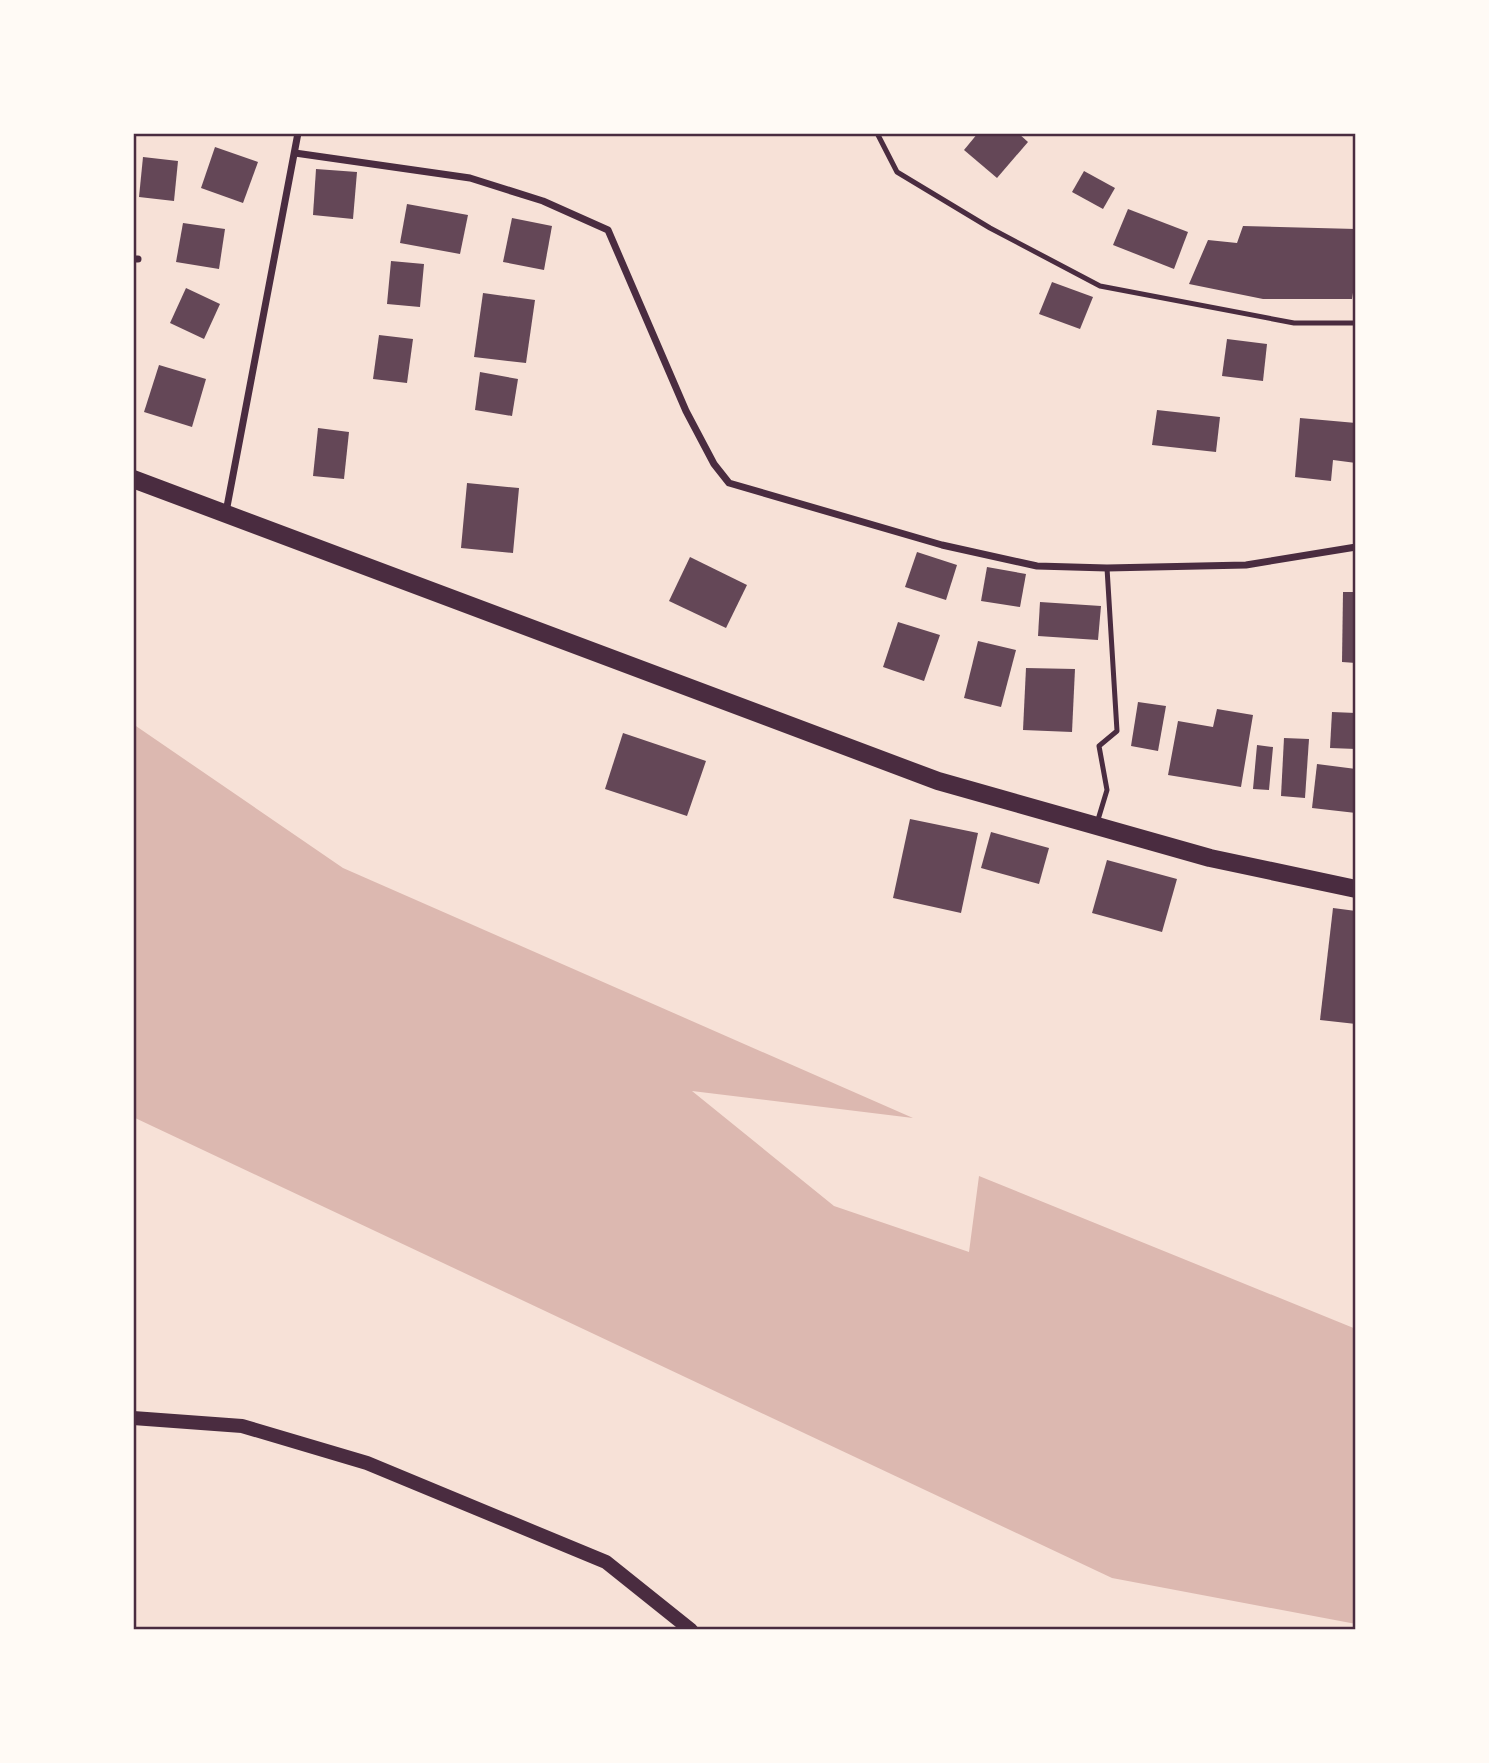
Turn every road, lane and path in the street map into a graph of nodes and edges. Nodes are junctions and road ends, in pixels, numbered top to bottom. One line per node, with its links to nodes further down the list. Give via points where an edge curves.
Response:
1 (298, 133): 3 (street)
2 (877, 133): 4 (lane, via 897,172 990,228 1100,285 1294,323)
3 (295, 153): 6 (street); 8 (street, via 470,178 543,201 608,230 686,411 729,483 942,545 1037,566)
4 (1356, 323)
5 (133, 479): 6 (main road)
6 (226, 512): 9 (main road, via 938,781)
7 (1356, 547): 8 (street, via 1246,565)
8 (1107, 568): 9 (lane, via 1117,731 1099,746 1107,790)
9 (1097, 826): 10 (main road, via 1210,858)
10 (1356, 889)
11 (133, 1418): 12 (main road, via 243,1426 367,1463 606,1562)
12 (691, 1630)

